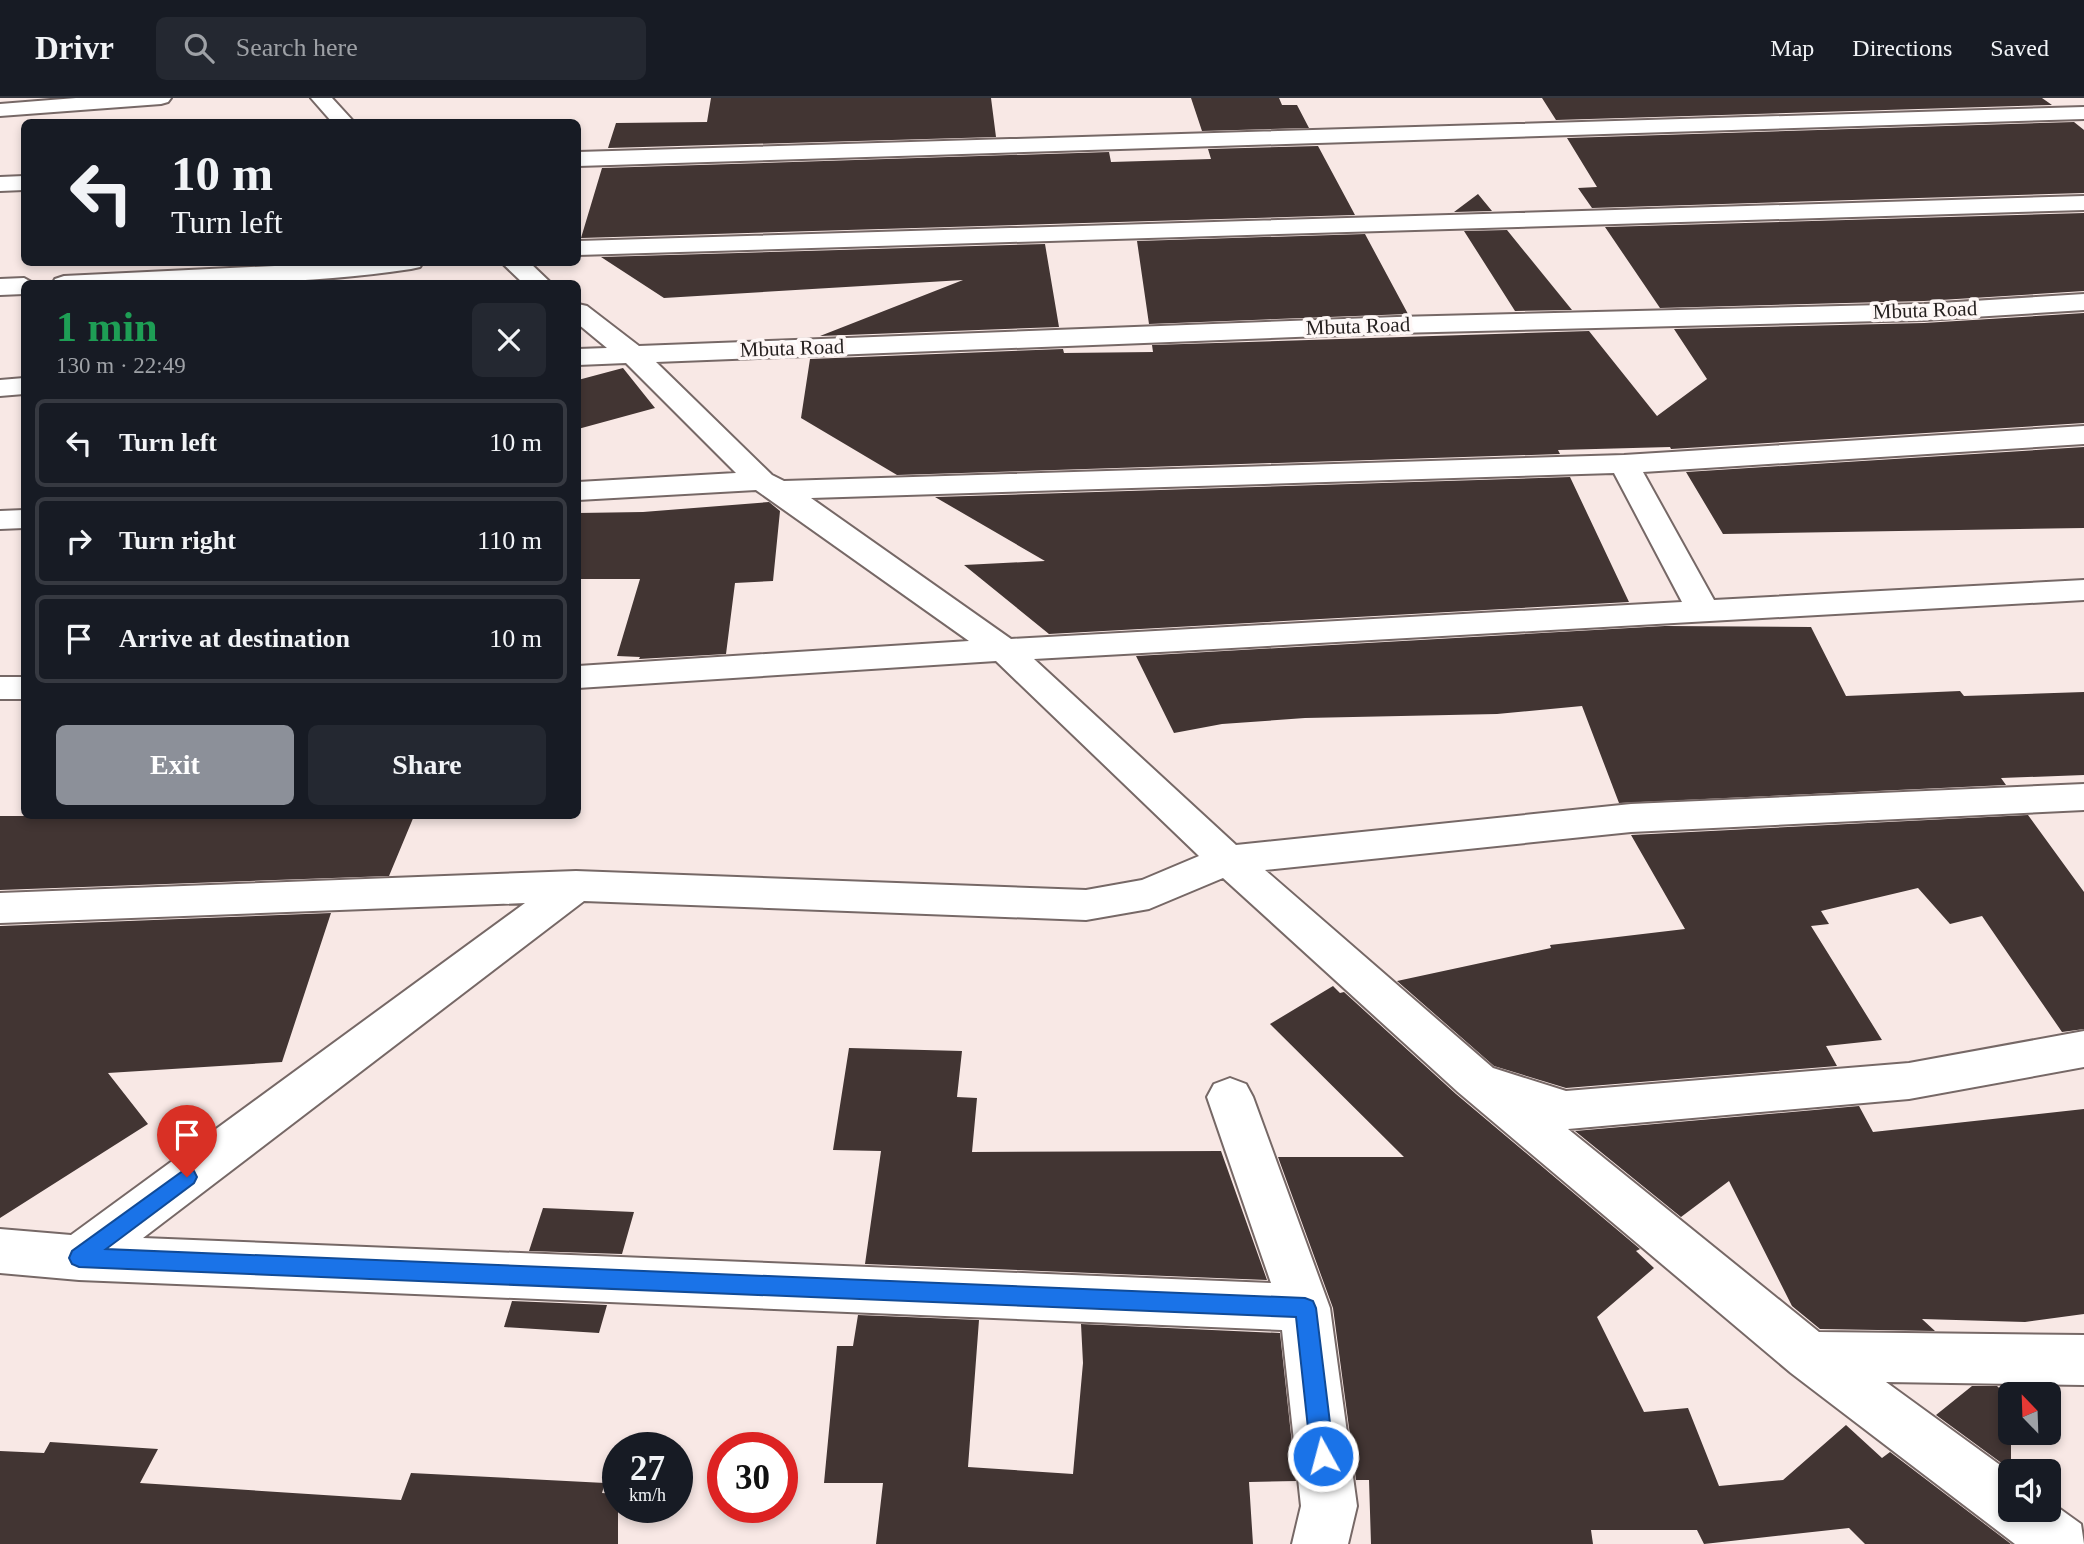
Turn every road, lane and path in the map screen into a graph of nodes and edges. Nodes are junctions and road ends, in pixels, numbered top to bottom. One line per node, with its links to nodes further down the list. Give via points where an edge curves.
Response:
1 (161, 98): 4 (street)
2 (321, 98): 6 (street)
3 (2067, 98): 5 (street)
4 (0, 110)
5 (2084, 113): 7 (street)
6 (341, 119)
7 (581, 159)
8 (21, 183): 9 (street)
9 (0, 184)
10 (2084, 203): 11 (street)
11 (581, 248)
12 (384, 266): 14 (street)
13 (518, 266): 15 (street)
14 (148, 280)
15 (535, 280)
16 (21, 286): 17 (street)
17 (0, 287)
18 (2084, 302): 20 (street, Mbuta Road, via 1924,312 1397,325)
19 (581, 314): 20 (street)
20 (633, 355): 21 (street, Mbuta Road); 26 (street)
21 (581, 358)
22 (21, 386): 23 (street)
23 (0, 388)
24 (2084, 435): 25 (street)
25 (1624, 464): 26 (street); 31 (street)
26 (770, 485): 27 (street); 32 (street)
27 (581, 491)
28 (21, 519): 29 (street)
29 (0, 520)
30 (2084, 590): 31 (street)
31 (1703, 610): 32 (street)
32 (1004, 650): 33 (street); 37 (street)
33 (581, 677)
34 (0, 688): 35 (street)
35 (21, 688)
36 (2084, 797): 37 (street, via 1632,818)
37 (1228, 860): 38 (street, via 1149,894 1086,905); 41 (street)
38 (576, 886): 39 (street); 44 (street)
39 (0, 908)
40 (2084, 1049): 41 (street, via 1909,1081 1566,1110)
41 (1474, 1079): 46 (street)
42 (1230, 1097): 45 (street)
43 (0, 1251): 44 (street)
44 (79, 1258): 45 (street)
45 (1305, 1308): 50 (street, via 1329,1506)
46 (1809, 1356): 47 (street); 48 (street)
47 (2084, 1360)
48 (1998, 1497)
49 (2032, 1522): 51 (street)
50 (1320, 1544)
51 (2061, 1544)

